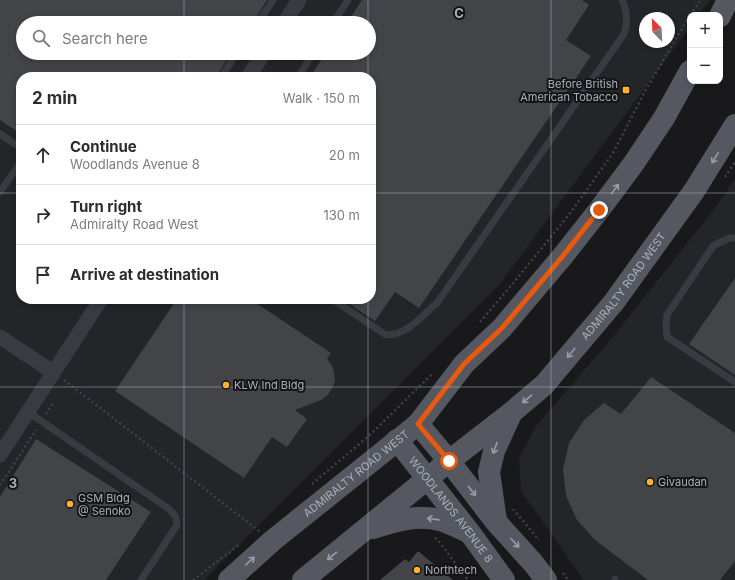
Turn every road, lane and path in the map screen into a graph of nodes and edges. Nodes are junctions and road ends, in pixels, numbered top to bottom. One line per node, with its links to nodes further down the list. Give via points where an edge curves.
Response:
1 (273, 0): 7 (lane)
2 (299, 0): 8 (street)
3 (348, 0): 9 (lane)
4 (622, 0): 27 (lane, via 627,16 624,34 436,303 406,331 394,335 386,335)
5 (701, 0): 6 (path)
6 (692, 12)
7 (263, 16)
8 (289, 16)
9 (338, 16)
10 (687, 20): 28 (path, via 644,93 613,153 571,212)
11 (232, 60): 14 (lane)
12 (259, 60): 15 (street)
13 (309, 60): 16 (lane)
14 (224, 72)
15 (251, 72)
16 (301, 72)
17 (687, 76): 37 (main road, ADMIRALTY ROAD WEST, one-way to 17, via 464,364 502,328 599,210 664,118)
18 (735, 125): 35 (main road, ADMIRALTY ROAD WEST, one-way to 35, via 694,191 614,302 544,385)
19 (0, 134): 20 (lane)
20 (16, 145)
21 (735, 162): 23 (path)
22 (16, 169): 24 (lane)
23 (723, 181)
24 (0, 192)
25 (735, 238): 32 (lane, via 729,238 713,246 667,315 666,327 667,337)
26 (98, 304): 31 (street)
27 (340, 304)
28 (477, 326)
29 (0, 337): 31 (street)
30 (436, 370): 42 (path, via 371,434)
31 (53, 372): 34 (street); 48 (path)
32 (735, 382)
33 (53, 401): 36 (path)
34 (28, 412): 36 (lane); 39 (street)
35 (511, 413): 40 (main road, ADMIRALTY ROAD WEST); 45 (main road, one-way to 45, via 494,451 489,472)
36 (42, 421): 43 (path); 53 (lane, via 169,509 176,517 177,525)
37 (418, 424): 38 (main road, ADMIRALTY ROAD WEST); 40 (main road)
38 (397, 440): 41 (main road, WOODLANDS AVENUE 8); 48 (main road, ADMIRALTY ROAD WEST)
39 (0, 455)
40 (449, 461): 41 (main road, ADMIRALTY ROAD WEST); 45 (main road, one-way to 45)
41 (428, 478): 46 (main road, ADMIRALTY ROAD WEST); 47 (main road, WOODLANDS AVENUE 8)
42 (312, 484)
43 (0, 485)
44 (511, 507): 50 (path)
45 (496, 522): 52 (main road, one-way to 52, via 534,564)
46 (361, 532): 47 (main road, one-way to 46, via 440,520 419,517 399,520); 56 (main road, ADMIRALTY ROAD WEST, one-way to 56)
47 (470, 533): 58 (main road, WOODLANDS AVENUE 8)
48 (261, 535): 55 (main road, ADMIRALTY ROAD WEST, one-way to 48)
49 (430, 536): 57 (path, via 437,539)
50 (541, 543)
51 (241, 544): 54 (path)
52 (552, 574): 59 (path)
53 (141, 580)
54 (193, 580)
55 (229, 580)
56 (303, 580)
57 (468, 580)
58 (504, 580)
59 (568, 580)

